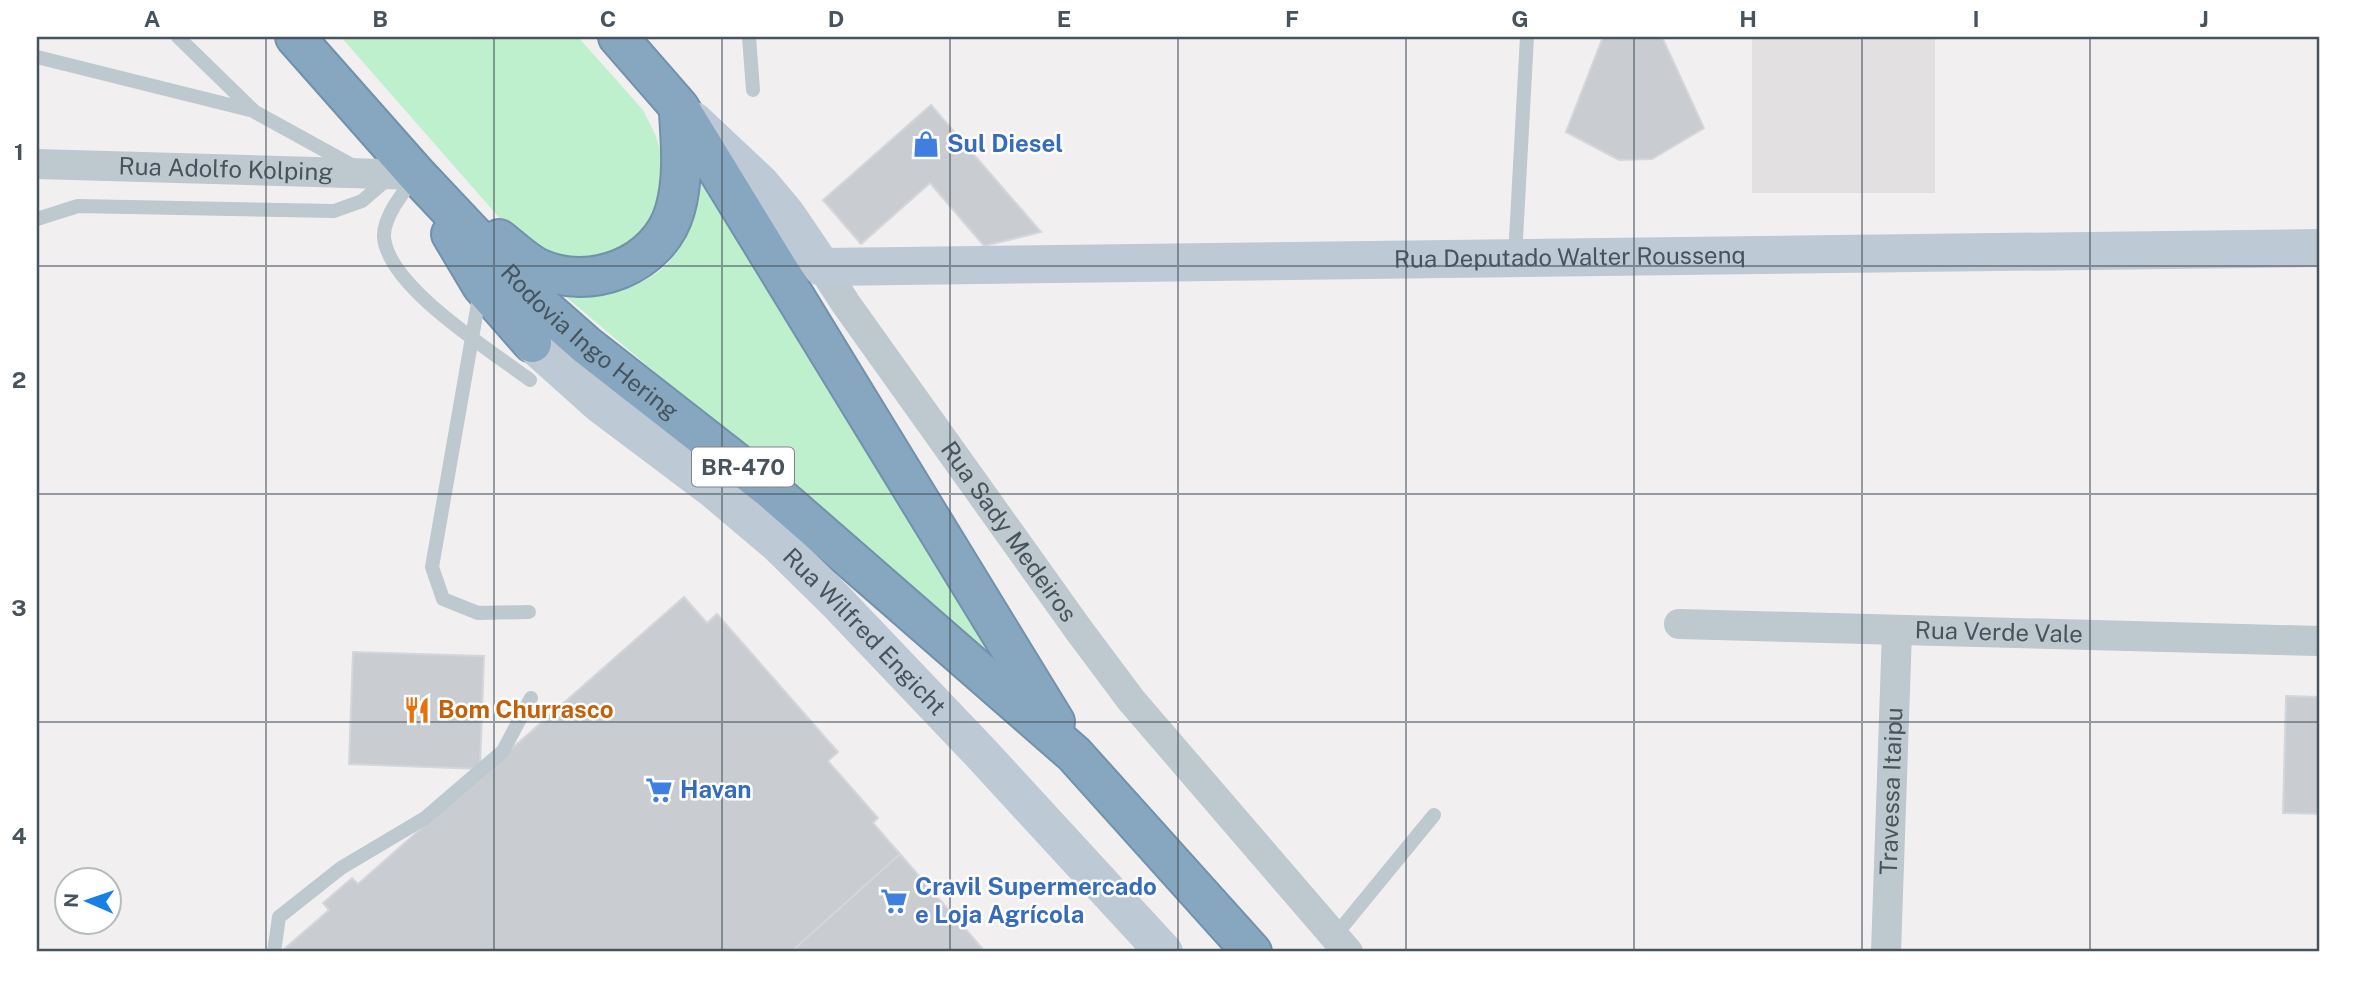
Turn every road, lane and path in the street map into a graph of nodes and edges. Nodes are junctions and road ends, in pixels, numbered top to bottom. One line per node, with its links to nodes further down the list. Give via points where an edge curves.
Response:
1 (178, 37): 9 (lane)
2 (295, 37): 11 (highway, Rodovia Ingo Hering / BR-470)
3 (618, 37): 8 (highway, Rodovia Ingo Hering / BR-470)
4 (750, 37): 7 (lane)
5 (1527, 37): 14 (lane)
6 (37, 57): 9 (lane)
7 (753, 90)
8 (679, 107): 11 (highway, via 682,162 675,211 663,236 646,256 628,267 595,276 538,268); 15 (street, Rua Sady Medeiros, via 760,183); 24 (highway, Rodovia Ingo Hering / BR-470)
9 (255, 112): 11 (lane)
10 (37, 164): 11 (street, Rua Adolfo Kolping)
11 (393, 175): 12 (lane, via 362,201 334,211 78,206); 16 (highway); 17 (lane, via 394,205 384,236 394,266 416,293); 24 (highway, Rodovia Ingo Hering / BR-470, via 586,345 769,488)
12 (37, 219)
13 (2319, 248): 14 (street, Rua Deputado Walter Roussenq)
14 (1515, 258): 15 (street, Rua Deputado Walter Roussenq)
15 (822, 267): 26 (street, Rua Sady Medeiros, via 1131,700)
16 (482, 286): 17 (lane); 18 (highway)
17 (472, 337): 18 (lane); 19 (lane, via 432,567 443,599 478,613)
18 (531, 361): 28 (street, Rua Wilfred Engicht, via 600,404 777,543 979,751)
19 (528, 612)
20 (1679, 624): 21 (street, Rua Verde Vale)
21 (1897, 631): 22 (street, Rua Verde Vale); 30 (street, Travessa Itaipu)
22 (2319, 641)
23 (531, 698): 27 (lane, via 503,751 425,818 341,868 279,917)
24 (1074, 754): 29 (highway, Rodovia Ingo Hering / BR-470)
25 (1434, 815): 26 (lane)
26 (1341, 945)
27 (274, 952)
28 (1164, 952)
29 (1252, 952)
30 (1886, 952)

